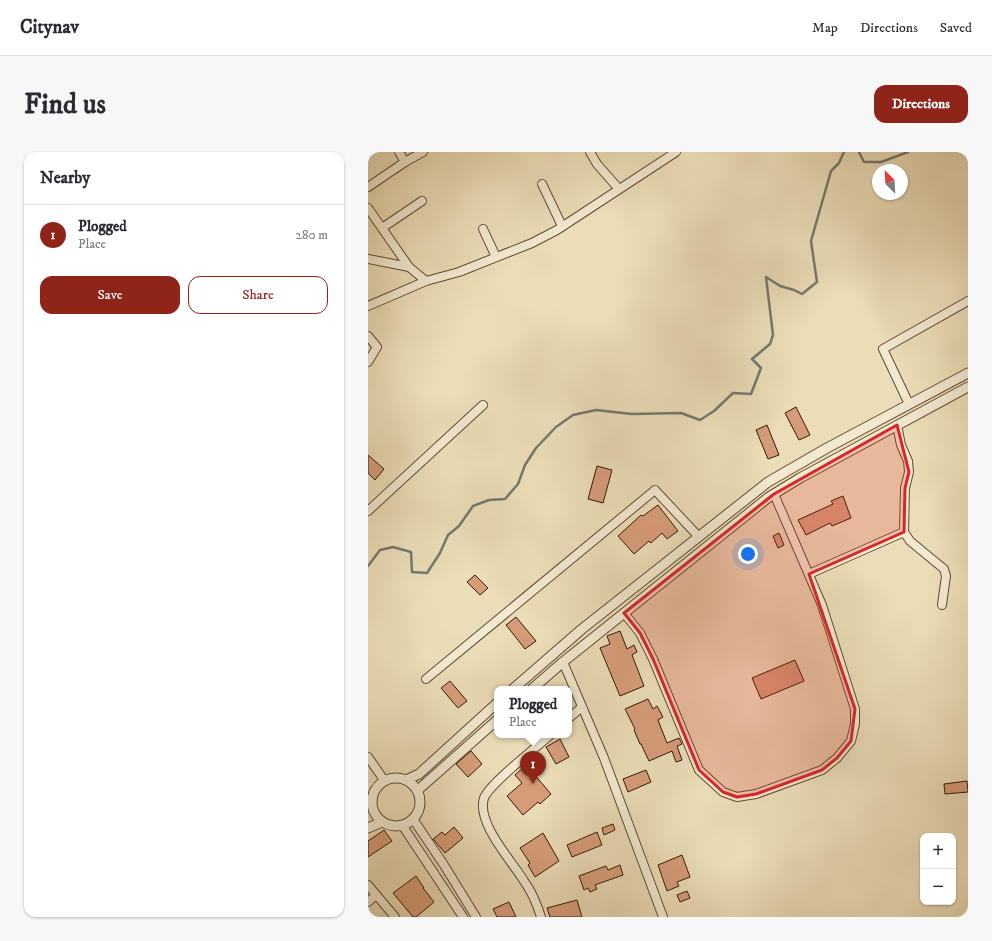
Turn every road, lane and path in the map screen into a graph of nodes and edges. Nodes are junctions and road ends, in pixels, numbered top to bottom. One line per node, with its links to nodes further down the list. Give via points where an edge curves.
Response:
1 (399, 152): 5 (street)
2 (423, 152): 5 (street)
3 (590, 152): 8 (street)
4 (676, 152): 8 (street)
5 (405, 162): 7 (street)
6 (542, 184): 11 (street)
7 (368, 187)
8 (619, 189): 11 (street)
9 (422, 201): 12 (street)
10 (368, 208): 12 (street)
11 (562, 226): 14 (street, via 532,243)
12 (382, 228): 16 (street)
13 (483, 229): 14 (street)
14 (496, 257): 17 (street, via 459,272)
15 (368, 259): 16 (street)
16 (409, 267): 17 (street)
17 (426, 281): 19 (street)
18 (968, 301): 24 (street, via 883,349)
19 (368, 306)
20 (368, 336): 21 (street, via 377,347)
21 (368, 362)
22 (968, 373): 24 (street)
23 (968, 387): 26 (street)
24 (909, 404): 30 (street, via 768,482)
25 (483, 405): 28 (street)
26 (897, 425): 27 (street); 29 (street, via 909,472 905,488)
27 (774, 494): 31 (street); 33 (street)
28 (368, 511)
29 (904, 532): 31 (street); 32 (street, via 910,541 944,569 946,576)
30 (699, 537): 35 (street, via 655,490); 36 (street)
31 (809, 574): 33 (street, via 824,611 855,709 851,741 837,758 822,770 756,794 737,797 723,792 699,770 653,659 640,633)
32 (942, 605)
33 (624, 613): 34 (street)
34 (563, 662): 37 (street); 39 (street)
35 (426, 679)
36 (517, 686)
37 (535, 686)
38 (494, 706): 45 (street, via 419,774)
39 (582, 707): 40 (street); 59 (street, via 604,758)
40 (572, 715)
41 (494, 723): 46 (street)
42 (547, 738): 58 (street, via 494,785 484,798 484,815 488,828 525,882)
43 (368, 757): 44 (street)
44 (384, 780): 45 (street, via 399,777); 47 (street, via 373,793)
45 (406, 780): 46 (street)
46 (418, 790): 48 (street, via 420,805)
47 (370, 812): 49 (street)
48 (413, 819): 50 (street); 57 (street)
49 (382, 822): 50 (street); 51 (street)
50 (402, 825): 56 (street)
51 (368, 828)
52 (368, 885): 53 (street)
53 (376, 894): 54 (street); 55 (street)
54 (368, 902)
55 (395, 917)
56 (463, 917)
57 (476, 917)
58 (542, 917)
59 (663, 917)

